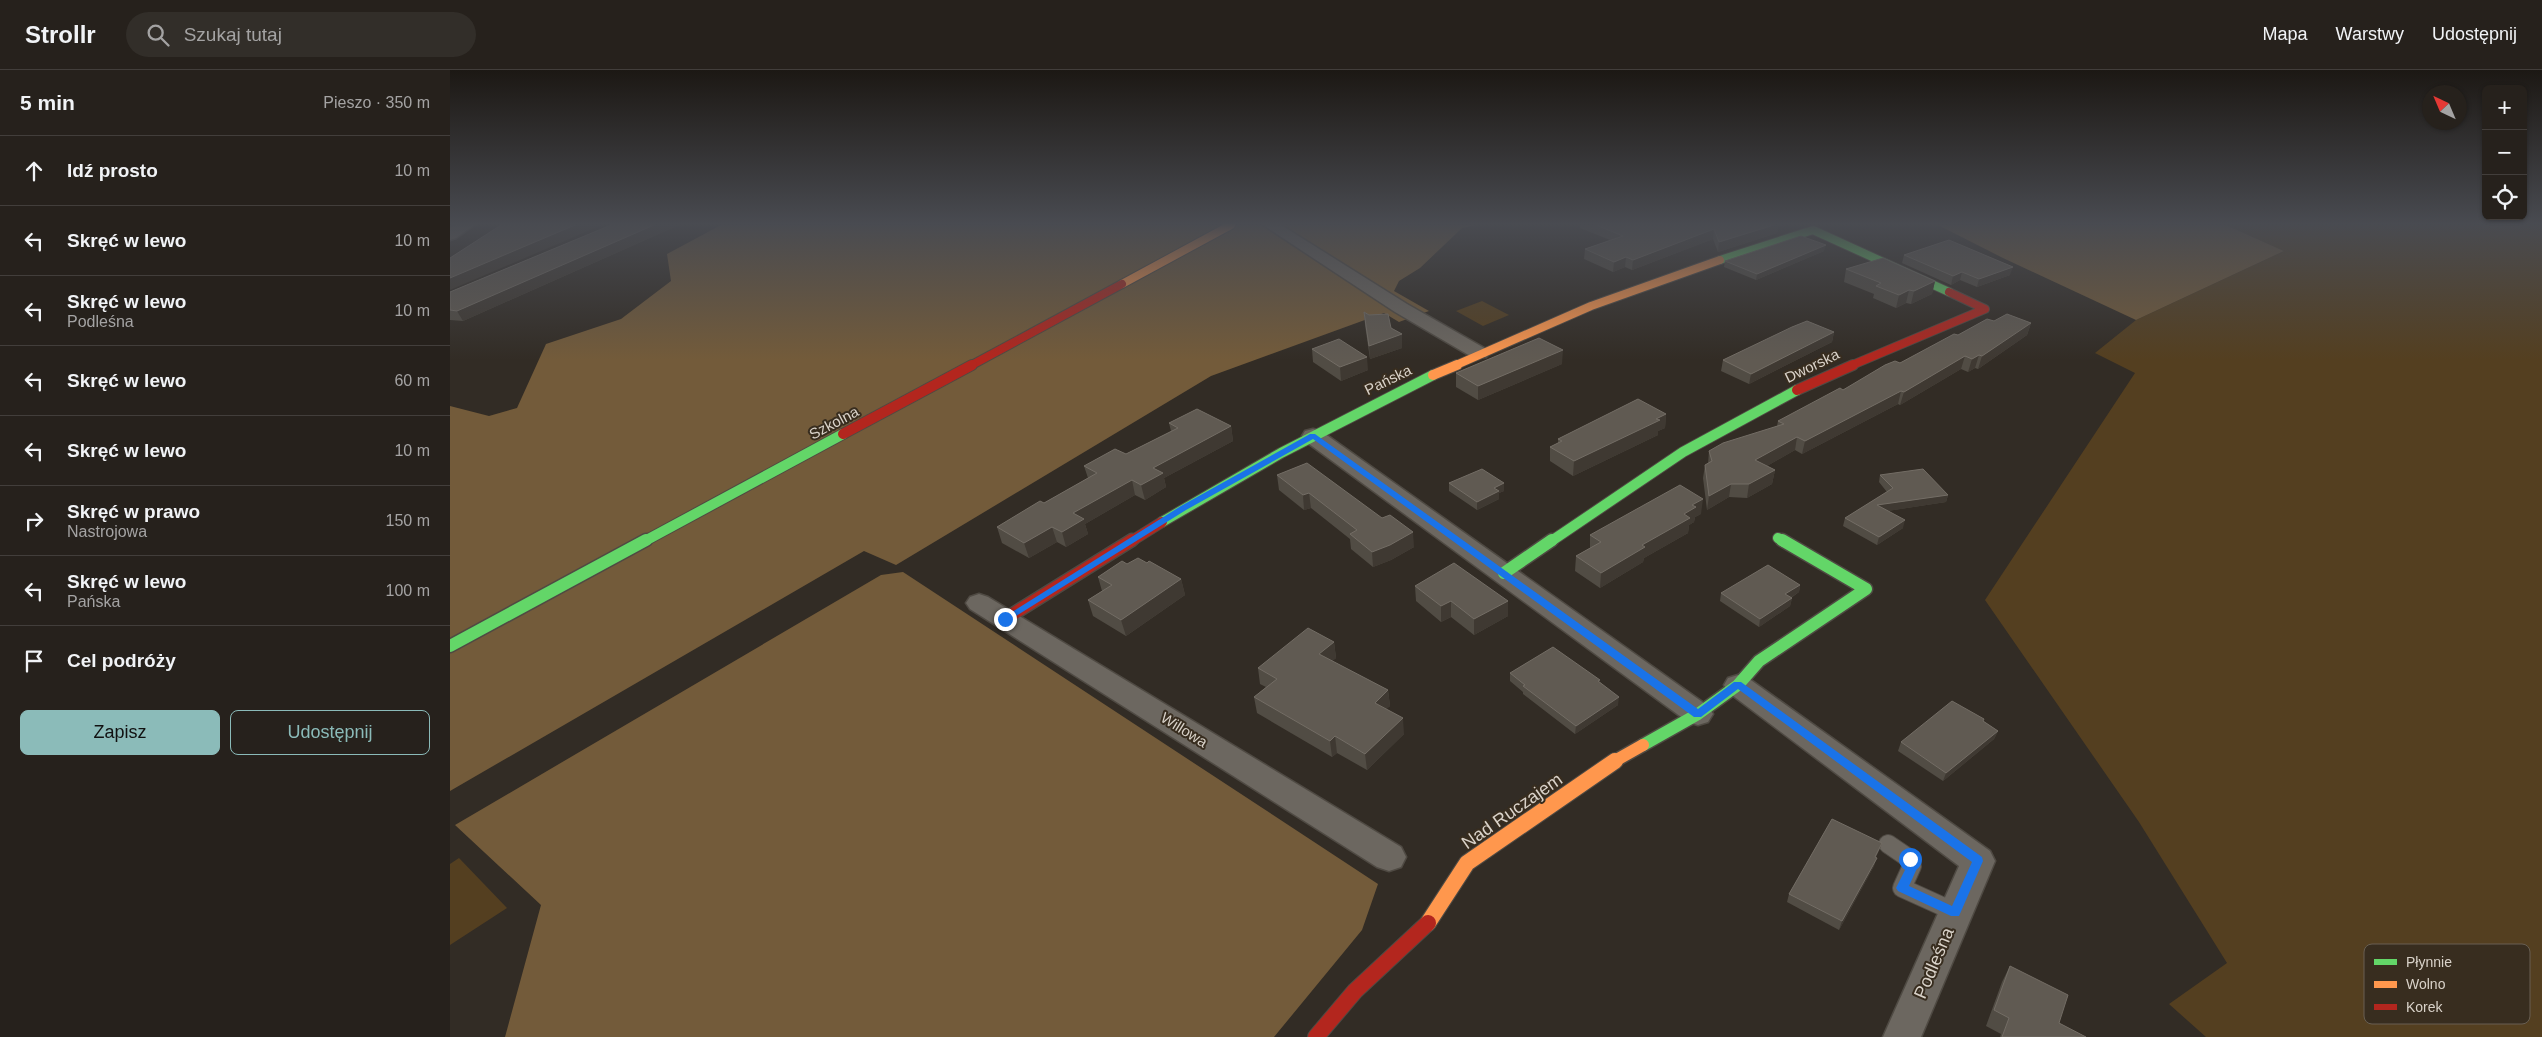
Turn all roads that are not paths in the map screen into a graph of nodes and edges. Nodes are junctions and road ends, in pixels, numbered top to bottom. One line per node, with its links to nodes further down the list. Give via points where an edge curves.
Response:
1 (1147, 270): 11 (street, Szkolna)
2 (1342, 270): 5 (street)
3 (1688, 270): 5 (street, Pańska, via 1572,313)
4 (1900, 270): 8 (street, Dworska, via 1985,309 1841,369 1745,417 1638,482)
5 (1479, 353): 6 (street, Pańska)
6 (1313, 436): 8 (street); 10 (street, Pańska, via 1184,508)
7 (1778, 538): 12 (street, Nad Ruczajem, via 1866,590 1759,661)
8 (1504, 573): 13 (street)
9 (979, 603): 10 (street, Willowa)
10 (1005, 619): 15 (street, Willowa)
11 (450, 646)
12 (1738, 685): 13 (street, Nad Ruczajem); 16 (street, Podleśna, via 1978,861)
13 (1690, 708): 17 (street, Nad Ruczajem, via 1467,863 1428,922 1394,958 1355,991)
14 (1888, 844): 16 (lane, via 1910,859 1912,866 1897,886)
15 (1389, 857)
16 (1955, 912): 18 (street, Podleśna)
17 (1316, 1037)
18 (1902, 1037)

